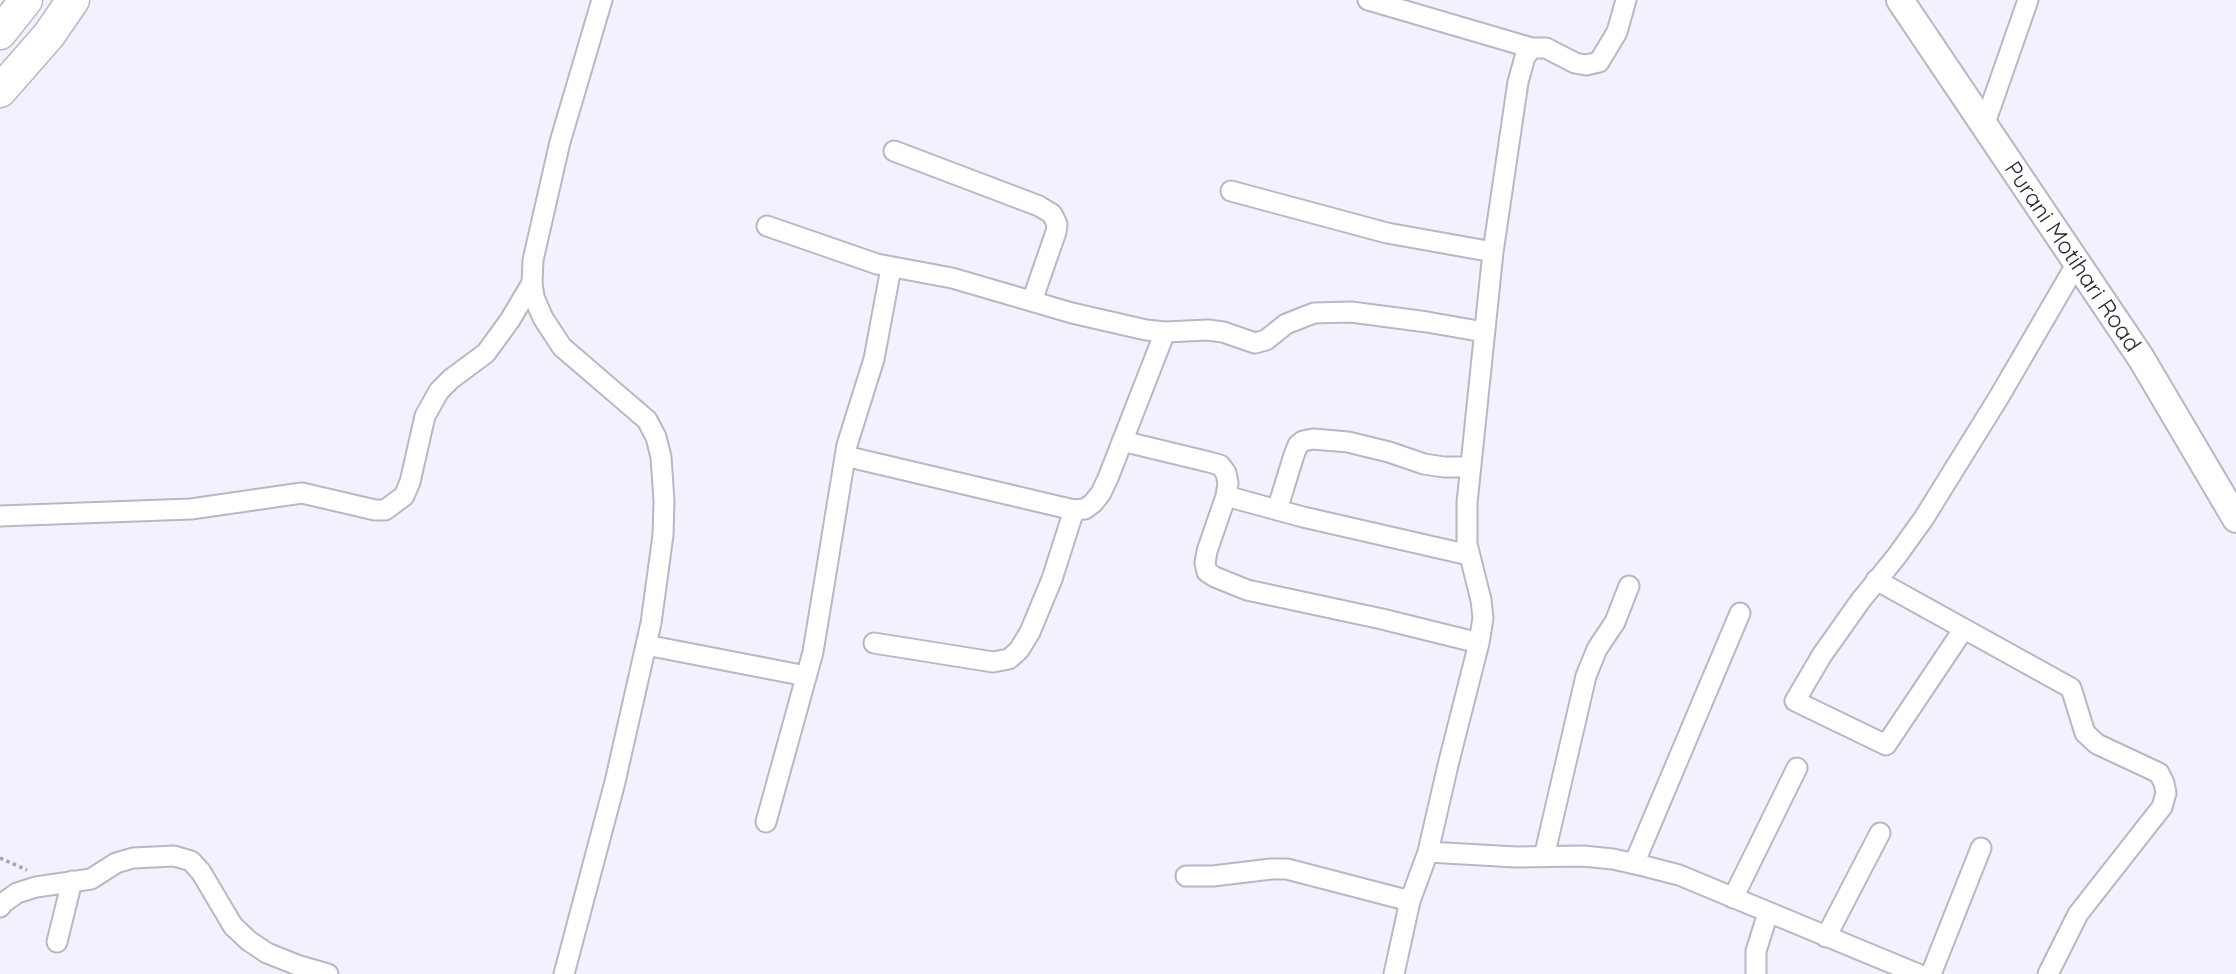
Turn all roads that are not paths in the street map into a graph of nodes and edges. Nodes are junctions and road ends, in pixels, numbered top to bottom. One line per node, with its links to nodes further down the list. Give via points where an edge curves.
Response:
1 (26, 0): 8 (highway)
2 (73, 0): 10 (highway)
3 (602, 0): 18 (street, via 559,142)
4 (1368, 0): 9 (street)
5 (1626, 0): 9 (street, via 1617,32 1599,62 1575,63 1546,48)
6 (1900, 0): 11 (main road, Purani Motihari Road)
7 (2028, 0): 11 (street)
8 (0, 33)
9 (1532, 48): 15 (street, via 1524,57 1518,82)
10 (0, 91)
11 (1984, 126): 16 (main road, Purani Motihari Road)
12 (894, 150): 19 (street, via 1052,214 1056,232)
13 (1231, 191): 15 (street, via 1398,235)
14 (767, 226): 17 (street)
15 (1493, 252): 21 (street)
16 (2077, 263): 29 (main road, Purani Motihari Road, via 2147,367); 31 (street, via 1924,518)
17 (891, 268): 19 (street, via 952,278); 23 (street, via 868,384)
18 (532, 283): 28 (street, via 486,353 439,391 425,416 404,496 385,510 302,493 191,509); 37 (street, via 543,318 562,347 639,412 656,436 664,481 663,535)
19 (1032, 301): 20 (street)
20 (1165, 332): 21 (street, via 1208,330 1255,343 1300,318 1331,312); 22 (street)
21 (1484, 332): 24 (street)
22 (1122, 441): 25 (street, via 1220,465 1226,472); 26 (street, via 1101,493 1085,509)
23 (845, 456): 26 (street); 38 (street)
24 (1471, 467): 27 (street, via 1424,464 1348,442 1303,441); 30 (street)
25 (1226, 496): 27 (street); 36 (street, via 1205,563 1215,578 1247,590)
26 (1074, 510): 35 (street, via 1035,620 1009,659 993,662)
27 (1277, 510): 30 (street)
28 (0, 516)
29 (2236, 519)
30 (1469, 555): 36 (street, via 1482,609)
31 (1876, 580): 34 (street); 34 (street, via 1795,701 1886,745)
32 (1629, 586): 44 (street, via 1586,676)
33 (1740, 613): 45 (street)
34 (1963, 630): 60 (street, via 2071,688 2085,733 2097,744 2159,773 2164,783 2162,807 2078,914)
35 (874, 643)
36 (1479, 643): 43 (street)
37 (646, 645): 38 (street); 55 (street)
38 (806, 676): 40 (street)
39 (1797, 768): 48 (street)
40 (766, 822)
41 (1880, 833): 52 (street)
42 (1981, 848): 59 (street)
43 (1428, 852): 44 (street); 49 (street)
44 (1544, 856): 45 (street)
45 (1634, 864): 48 (street)
46 (1186, 876): 49 (street, via 1287,869)
47 (72, 881): 50 (street, via 17,893); 53 (street); 54 (street, via 91,879 133,858 174,856 191,861 233,926 248,941 267,953)
48 (1733, 898): 51 (street)
49 (1410, 901): 56 (street)
50 (0, 907)
51 (1768, 913): 52 (street); 57 (street, via 1756,951)
52 (1826, 937): 58 (street)
53 (57, 942)
54 (328, 974)
55 (564, 974)
56 (1394, 974)
57 (1756, 974)
58 (1918, 974)
59 (1931, 974)
60 (2048, 974)

